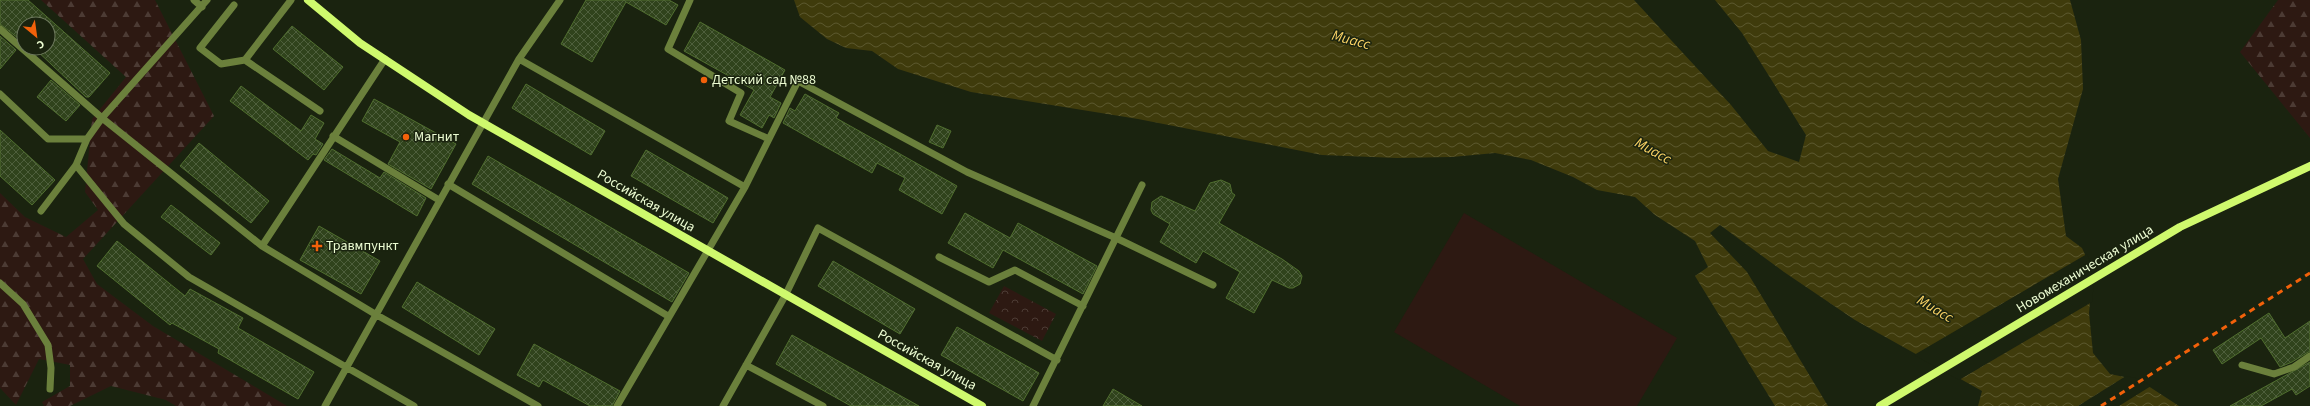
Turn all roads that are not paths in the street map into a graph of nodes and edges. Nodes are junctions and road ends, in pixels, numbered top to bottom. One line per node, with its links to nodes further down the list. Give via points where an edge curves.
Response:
1 (194, 0): 8 (lane)
2 (207, 0): 8 (lane)
3 (291, 0): 12 (lane)
4 (308, 0): 10 (main road, Российская улица)
5 (560, 0): 11 (lane)
6 (690, 0): 19 (lane, via 668,49 742,93 729,121)
7 (234, 5): 12 (lane, via 200,48 221,64)
8 (202, 7): 15 (lane)
9 (0, 29): 15 (lane)
10 (385, 59): 16 (main road, Российская улица); 17 (lane)
11 (519, 59): 16 (lane); 24 (lane)
12 (246, 60): 14 (lane)
13 (0, 94): 18 (lane, via 48,139)
14 (320, 111)
15 (102, 118): 18 (lane); 28 (lane)
16 (482, 122): 22 (lane); 29 (main road, Российская улица)
17 (333, 136): 25 (lane); 28 (lane)
18 (88, 139): 20 (lane)
19 (769, 139): 24 (lane); 27 (lane, via 798,81 967,172)
20 (76, 165): 26 (lane); 41 (lane, via 124,224 189,277)
21 (2310, 166): 51 (main road, Новомеханическая улица, via 2180,227)
22 (448, 184): 25 (lane); 36 (lane)
23 (1142, 185): 27 (lane)
24 (745, 187): 29 (lane)
25 (439, 200): 35 (lane)
26 (40, 210)
27 (1116, 238): 32 (lane); 34 (lane)
28 (262, 246): 35 (lane)
29 (706, 250): 33 (main road, Российская улица); 36 (lane)
30 (939, 257): 34 (lane, via 989,282 1015,270)
31 (0, 283): 42 (lane, via 23,304 48,345)
32 (1213, 285)
33 (785, 296): 38 (lane, via 818,228); 39 (lane); 49 (main road, Российская улица)
34 (1083, 306): 38 (lane)
35 (376, 314): 41 (lane); 45 (lane)
36 (668, 316): 46 (lane)
37 (2310, 356): 40 (lane, via 2294,367 2274,374)
38 (1057, 360): 50 (lane)
39 (746, 365): 47 (lane); 48 (lane)
40 (2242, 365)
41 (346, 368): 43 (lane); 44 (lane)
42 (50, 389)
43 (324, 406)
44 (414, 406)
45 (538, 406)
46 (617, 406)
47 (723, 406)
48 (823, 406)
49 (982, 406)
50 (1033, 406)
51 (1880, 406)

